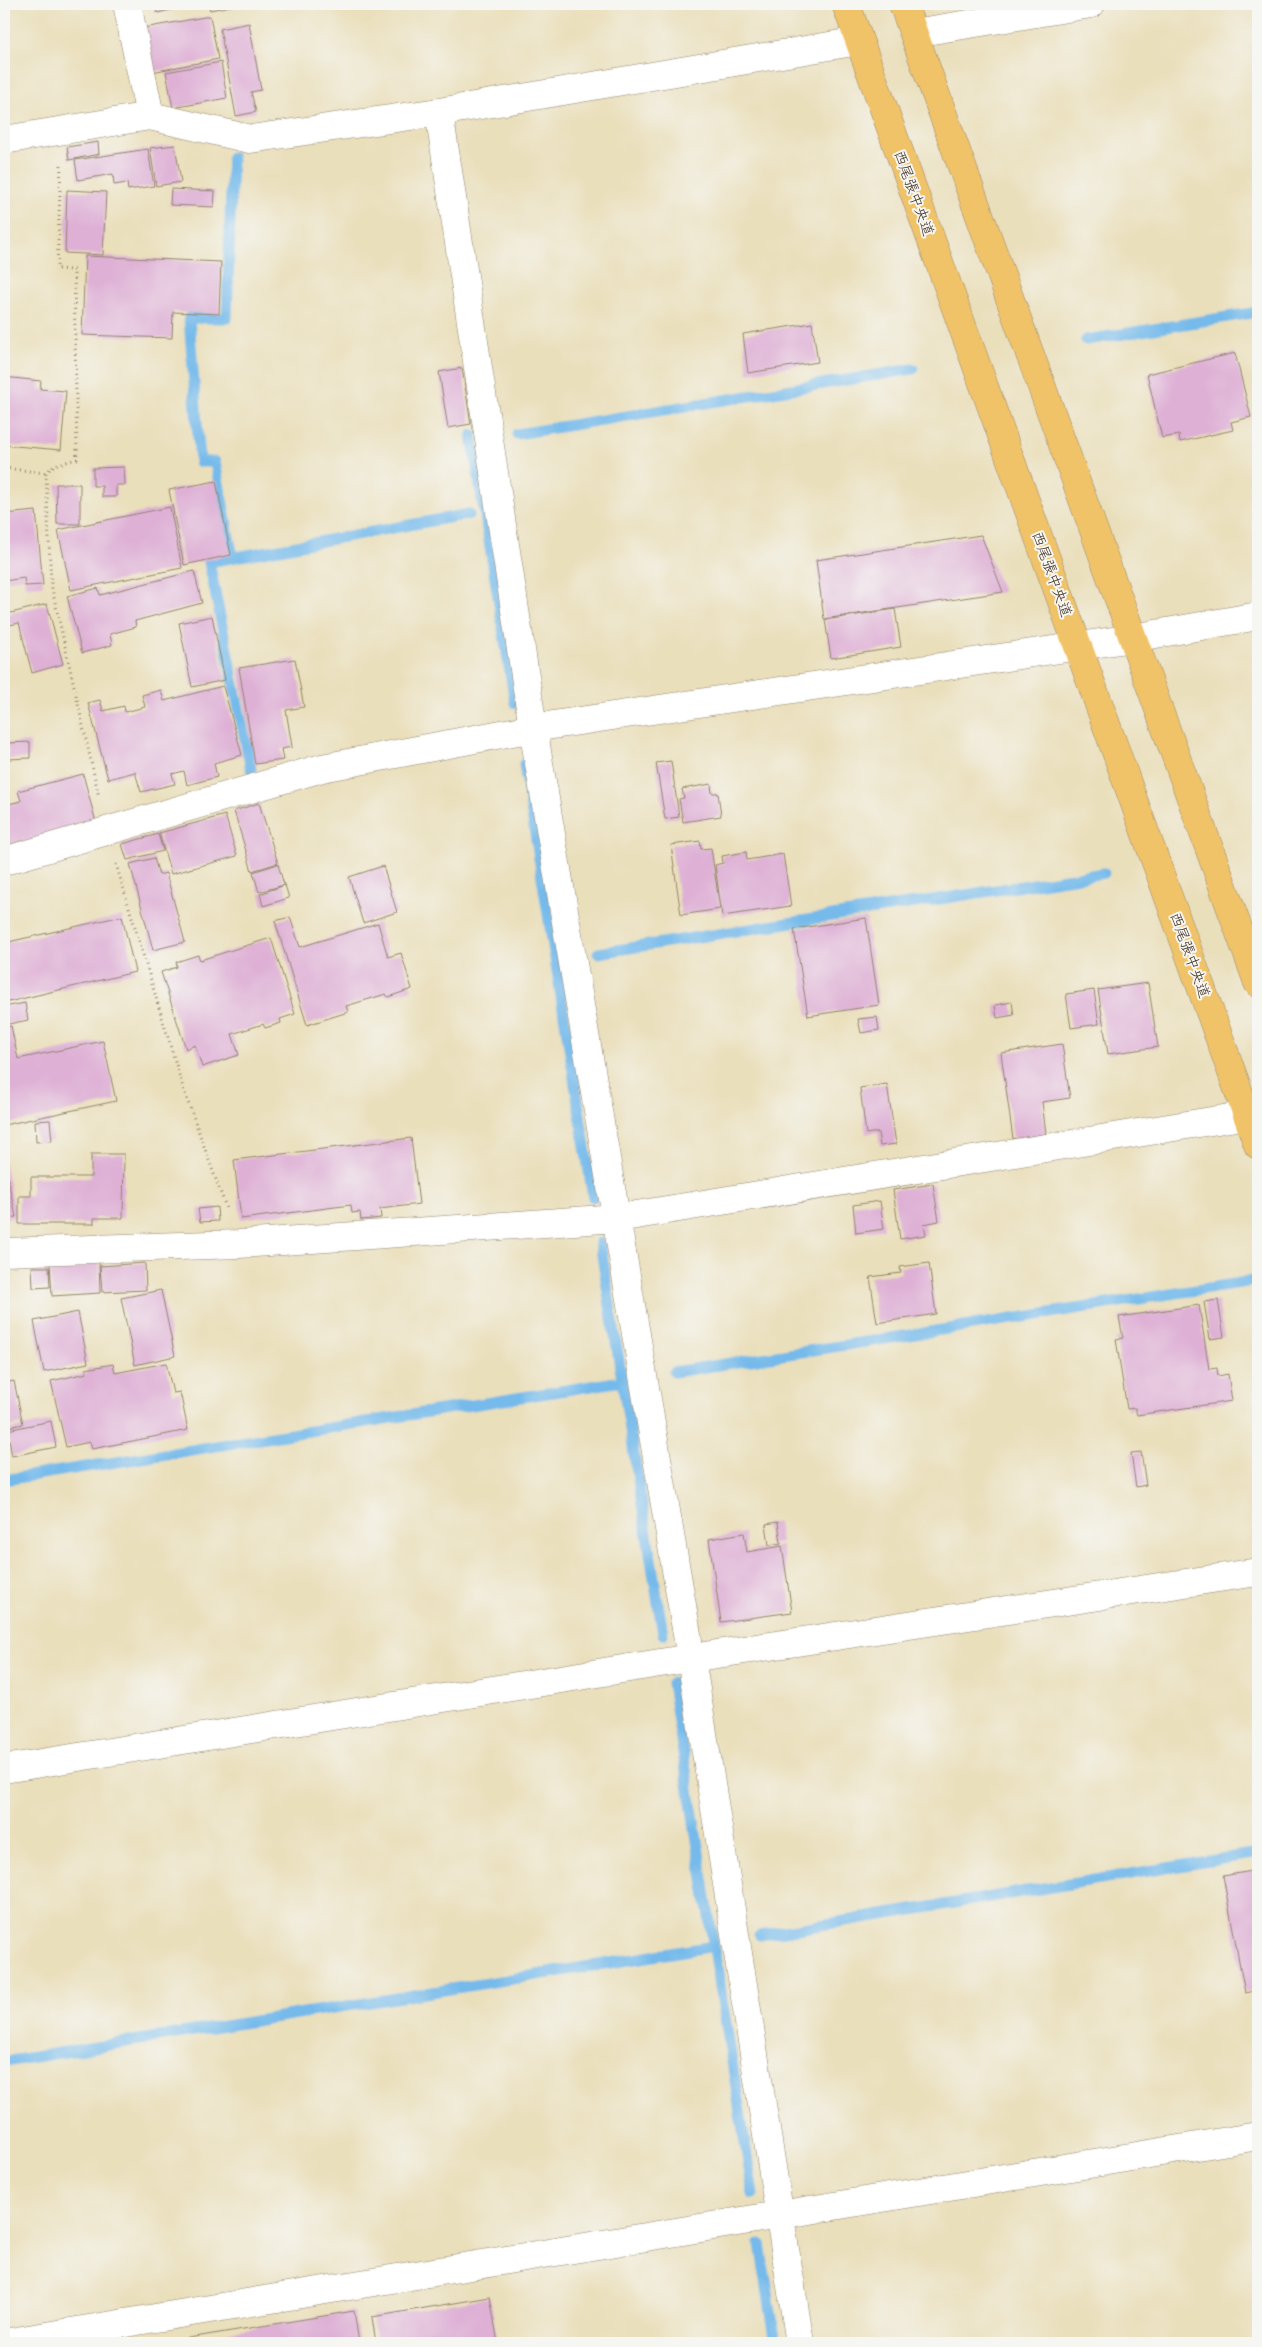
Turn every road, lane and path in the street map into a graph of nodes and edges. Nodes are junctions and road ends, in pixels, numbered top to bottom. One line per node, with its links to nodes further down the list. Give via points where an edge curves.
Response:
1 (128, 4): 8 (street)
2 (846, 4): 6 (main road, 西尾張中央道)
3 (904, 4): 5 (main road)
4 (1091, 4): 5 (street)
5 (914, 33): 14 (main road)
6 (859, 41): 7 (street); 15 (main road, 西尾張中央道)
7 (439, 112): 8 (street, via 250,139); 16 (street)
8 (150, 116): 9 (street)
9 (60, 131): 10 (street); 12 (path, via 62,155 57,269 74,270 76,459 54,465)
10 (4, 140)
11 (4, 468): 12 (path)
12 (46, 473): 17 (path, via 51,584)
13 (1258, 616): 14 (street)
14 (1133, 638): 15 (street); 19 (main road)
15 (1078, 646): 16 (street); 20 (main road, 西尾張中央道)
16 (533, 728): 17 (street, via 322,768); 22 (street)
17 (106, 831): 18 (street); 23 (path, via 184,1091)
18 (4, 861)
19 (1258, 983)
20 (1248, 1115): 21 (main road, 西尾張中央道); 22 (street)
21 (1258, 1145)
22 (618, 1218): 23 (street); 26 (street)
23 (239, 1244): 24 (street)
24 (4, 1252)
25 (1258, 1572): 26 (street)
26 (691, 1658): 27 (street); 29 (street)
27 (4, 1769)
28 (1258, 2136): 29 (street)
29 (781, 2215): 30 (street); 32 (street)
30 (47, 2340): 31 (street)
31 (4, 2343)
32 (800, 2343)

